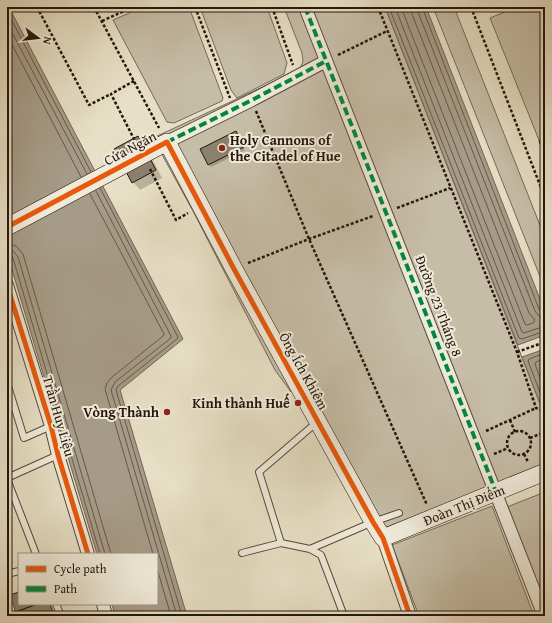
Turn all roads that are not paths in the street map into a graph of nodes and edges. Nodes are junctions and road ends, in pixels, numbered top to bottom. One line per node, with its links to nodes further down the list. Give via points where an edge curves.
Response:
1 (305, 7): 2 (street, Đường 23 Tháng 8)
2 (326, 61): 3 (street, Cửa Ngăn); 12 (street, Đường 23 Tháng 8)
3 (167, 142): 4 (street, Cửa Ngăn); 7 (street, Ông Ích Khiêm)
4 (7, 227)
5 (7, 285): 8 (street, Trần Huy Liệu)
6 (7, 383): 8 (lane, via 24,438)
7 (318, 422): 14 (street, Ông Ích Khiêm); 16 (lane, via 259,472)
8 (51, 426): 9 (street, Trần Huy Liệu)
9 (58, 455): 11 (lane); 19 (street, Trần Huy Liệu)
10 (545, 472): 12 (street, Đoàn Thị Điểm)
11 (7, 479): 18 (lane)
12 (496, 492): 15 (street, Đoàn Thị Điểm); 31 (street, Đường 23 Tháng 8)
13 (399, 512): 14 (lane)
14 (373, 522): 15 (street, Ông Ích Khiêm); 17 (lane)
15 (383, 538): 30 (street, Ông Ích Khiêm)
16 (281, 543): 17 (lane); 20 (lane)
17 (310, 549): 29 (lane, via 321,555)
18 (36, 553)
19 (88, 553)
20 (242, 553)
21 (18, 571): 22 (lane)
22 (7, 574)
23 (56, 605): 27 (lane)
24 (103, 605): 28 (street)
25 (7, 607): 26 (street)
26 (10, 616)
27 (61, 616)
28 (106, 616)
29 (344, 616)
30 (410, 616)
31 (544, 616)

